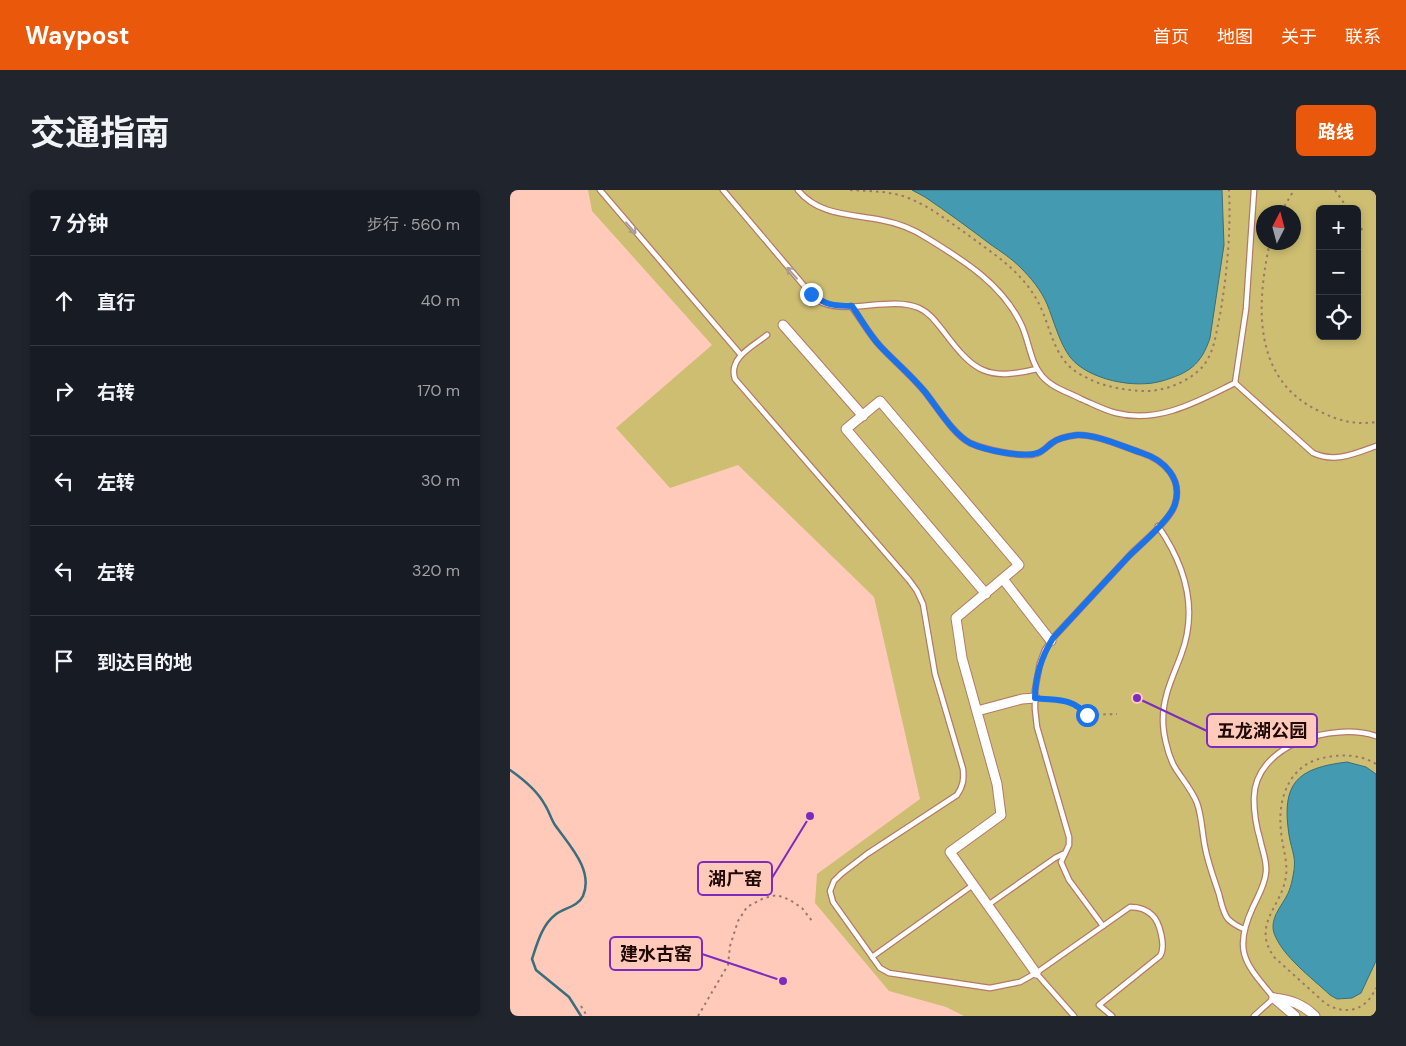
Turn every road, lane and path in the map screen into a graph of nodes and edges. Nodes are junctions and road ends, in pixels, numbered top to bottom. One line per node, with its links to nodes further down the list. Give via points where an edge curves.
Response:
1 (600, 190): 17 (lane, one-way to 17)
2 (723, 190): 14 (lane, one-way to 2, via 822,303 811,294)
3 (798, 190): 18 (lane, via 813,204 829,211 911,229 978,272 1015,313)
4 (850, 190): 5 (path, via 892,193 928,206 1020,276 1038,302 1058,351 1070,366 1085,377 1107,386 1148,391 1193,376 1204,364 1214,344 1227,262)
5 (1229, 190)
6 (1254, 190): 19 (lane, via 1246,309)
7 (1294, 190): 9 (path)
8 (1335, 190): 10 (path)
9 (1284, 205)
10 (1345, 205)
11 (1361, 228): 12 (path)
12 (1363, 231)
13 (1269, 250): 21 (path, via 1262,314 1264,344 1274,371 1293,394 1315,410 1344,421)
14 (852, 306): 18 (lane, via 904,304 918,308 933,318 968,361 988,373 1014,374); 23 (lane, via 879,344 969,442 990,449 1035,454 1053,441 1078,435 1093,437 1161,461 1175,482 1177,494 1172,513)
15 (783, 325): 20 (street)
16 (767, 335): 17 (lane)
17 (741, 355): 38 (lane, via 734,363 735,379 917,591 923,604 935,674 963,769 964,780 957,795 866,854 834,881 830,891 832,902)
18 (1038, 369): 19 (lane, via 1053,386 1106,410 1137,416 1184,407)
19 (1235, 383): 22 (lane, via 1313,453 1340,458)
20 (863, 416): 24 (street, via 880,401 1020,566); 25 (street, via 846,430)
21 (1376, 422)
22 (1376, 446)
23 (1158, 526): 26 (lane); 37 (lane, via 1182,569 1189,608 1182,654 1164,701 1167,744 1173,763 1197,804 1205,848 1223,908 1228,919)
24 (1003, 579): 25 (street); 26 (street)
25 (986, 594): 28 (street, via 956,618 962,658)
26 (1051, 641): 27 (lane, via 1040,663)
27 (1035, 698): 28 (street); 29 (path, via 1072,702 1087,715); 32 (lane, via 1037,727 1069,837)
28 (977, 711): 33 (street, via 997,784 1001,815 950,852)
29 (1117, 714)
30 (1376, 736): 37 (lane, via 1349,731 1318,736 1279,753 1264,768 1257,779 1254,798 1266,872)
31 (1376, 764): 40 (path, via 1357,757 1324,757 1298,769 1288,784 1280,808 1286,874 1267,920 1266,937 1274,957 1332,1007 1344,1010 1359,1008 1372,998)
32 (1064, 854): 34 (lane); 36 (lane, via 1061,862 1069,880)
33 (974, 885): 34 (street); 38 (lane)
34 (988, 905): 39 (street)
35 (812, 921): 44 (path, via 802,908 777,895 747,907 732,938 728,965)
36 (1103, 926): 39 (lane); 46 (lane, via 1130,907 1140,908 1156,919 1164,945 1160,956 1099,1005)
37 (1244, 929): 41 (lane, via 1242,947 1246,962)
38 (872, 956): 39 (lane, via 889,974 978,987 1006,986)
39 (1036, 973): 45 (lane)
40 (1376, 988)
41 (1274, 998): 47 (lane); 48 (street); 49 (street, via 1296,1002)
42 (581, 1006): 43 (path)
43 (587, 1016)
44 (698, 1016)
45 (1074, 1016)
46 (1112, 1016)
47 (1254, 1016)
48 (1295, 1016)
49 (1315, 1016)

